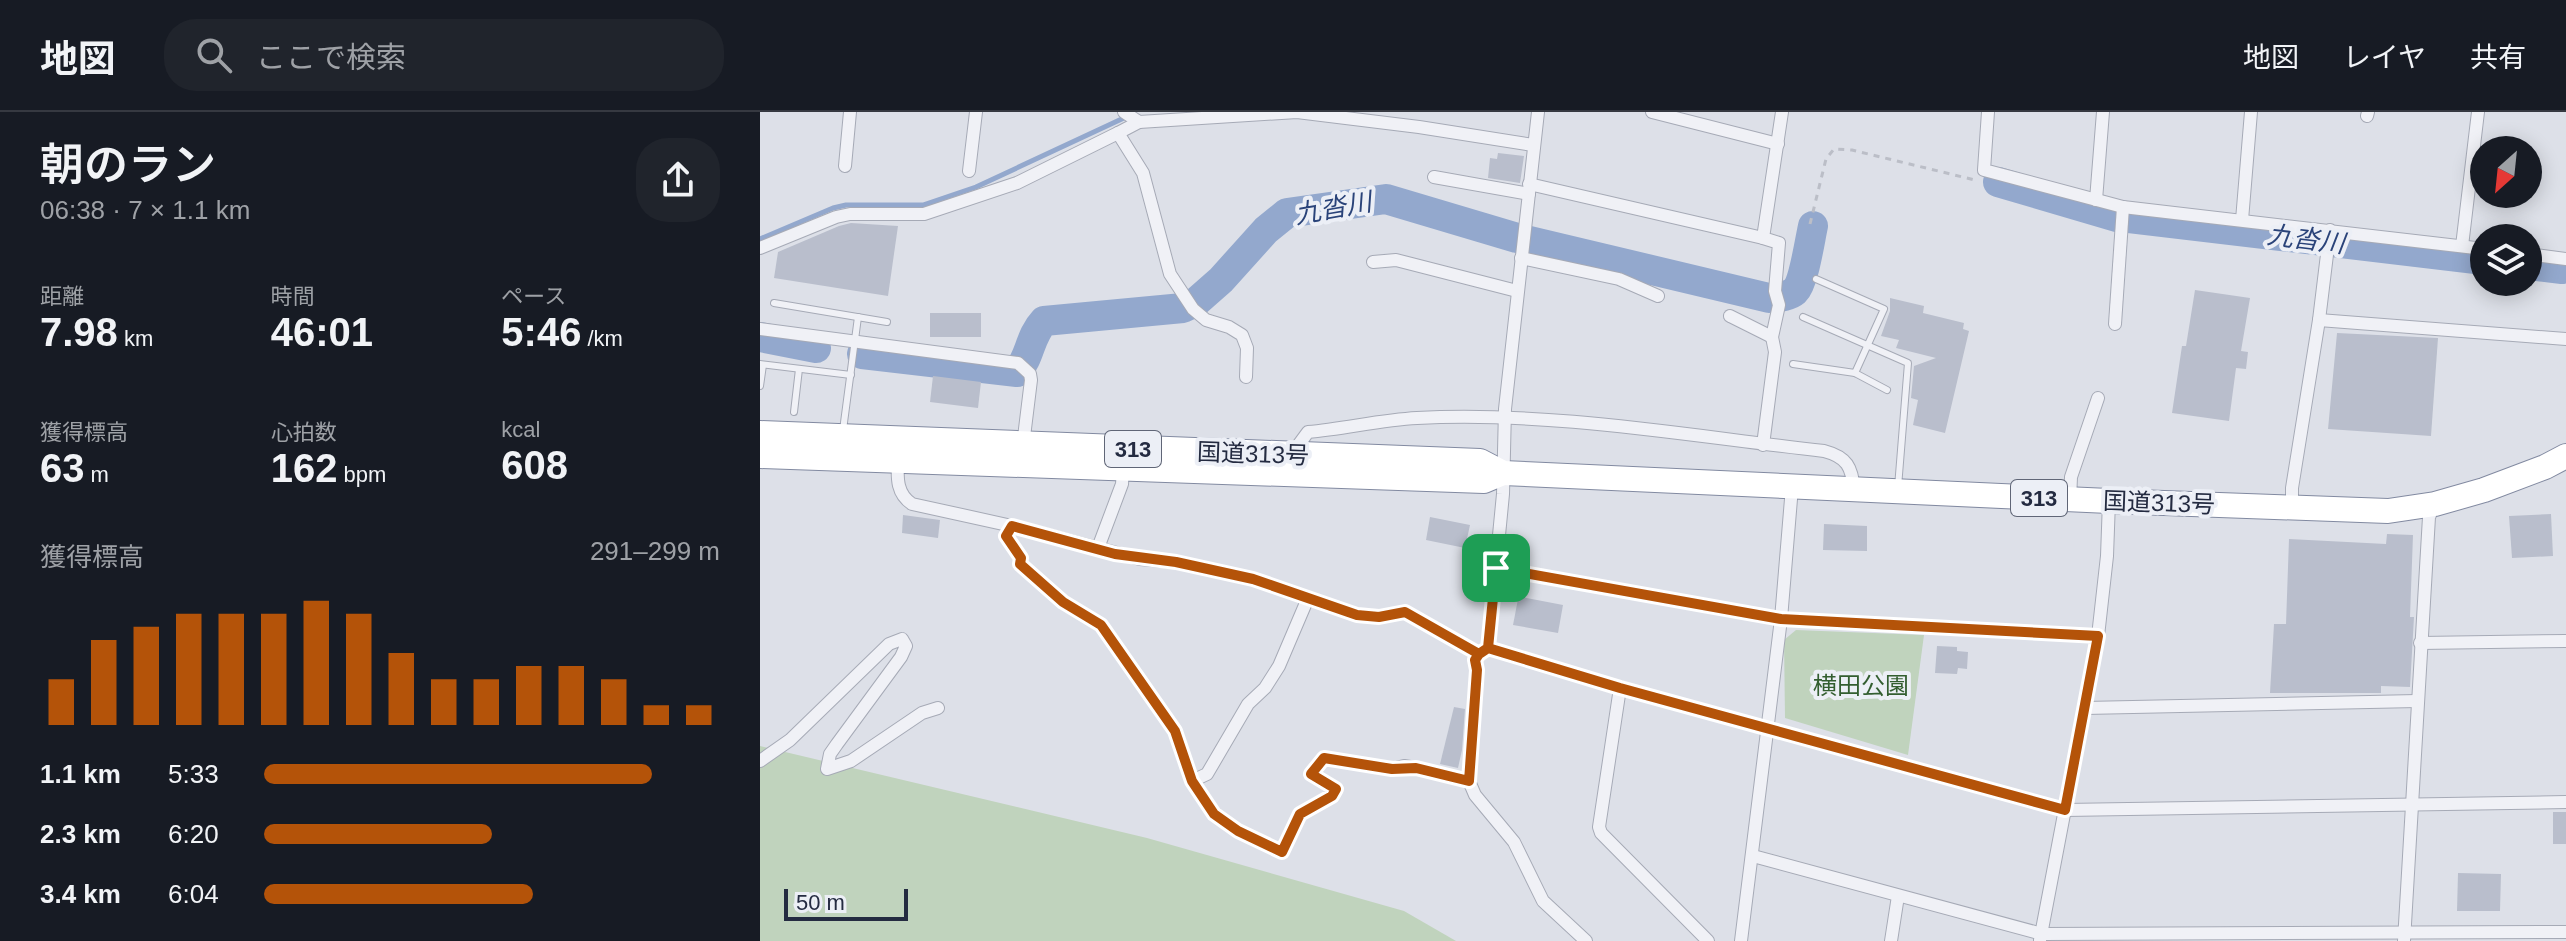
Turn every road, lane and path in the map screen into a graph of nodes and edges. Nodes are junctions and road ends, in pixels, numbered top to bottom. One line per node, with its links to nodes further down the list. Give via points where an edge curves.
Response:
1 (850, 112): 15 (street)
2 (976, 112): 17 (street)
3 (1538, 112): 14 (street)
4 (1652, 112): 10 (street)
5 (1782, 112): 13 (street)
6 (1988, 112): 16 (street)
7 (2103, 112): 20 (street)
8 (2251, 112): 22 (street)
9 (2478, 112): 26 (street)
10 (1681, 115): 13 (street)
11 (1133, 118): 12 (street); 14 (street, via 1297,112)
12 (1118, 133): 28 (street, via 1017,183 924,214 850,214); 53 (street, via 1143,173 1170,274 1206,320 1242,335)
13 (1778, 144): 24 (street)
14 (1533, 145): 19 (street)
15 (845, 166)
16 (1984, 170): 20 (street); 23 (path, via 1983,182 1834,149 1826,159)
17 (969, 171)
18 (1434, 177): 19 (street)
19 (1529, 189): 24 (street); 30 (street)
20 (2096, 200): 21 (street)
21 (2123, 207): 22 (street); 42 (street)
22 (2242, 220): 25 (street)
23 (1810, 224)
24 (1763, 238): 44 (street, via 1779,243 1779,305)
25 (2329, 238): 26 (street); 40 (street)
26 (2462, 246): 27 (street)
27 (2470, 247)
28 (760, 248)
29 (2542, 256): 31 (street)
30 (1521, 258): 34 (street); 35 (street, via 1619,279)
31 (2566, 259)
32 (1373, 262): 34 (street, via 1396,260)
33 (1816, 279): 47 (lane, via 1884,309)
34 (1517, 291): 58 (street)
35 (1658, 296)
36 (774, 303): 38 (lane)
37 (1730, 316): 44 (street)
38 (858, 317): 41 (lane); 46 (lane)
39 (1803, 317): 47 (lane)
40 (2319, 320): 45 (street); 75 (street)
41 (887, 322)
42 (2115, 324)
43 (760, 329): 46 (street)
44 (1772, 337): 62 (street, via 1775,352)
45 (2566, 339)
46 (856, 343): 52 (lane); 61 (street, via 1022,366 1031,380)
47 (1870, 344): 51 (lane); 71 (lane, via 1908,363)
48 (761, 364): 50 (lane); 54 (lane)
49 (1793, 364): 51 (lane)
50 (799, 369): 52 (lane); 57 (lane)
51 (1855, 373): 55 (lane)
52 (851, 375): 60 (lane)
53 (1246, 377)
54 (760, 386)
55 (1887, 390)
56 (2098, 398): 72 (street, via 2071,477)
57 (794, 412)
58 (1504, 418): 62 (street); 63 (street, via 1415,418 1308,432); 68 (street)
59 (760, 433): 60 (highway, 国道313号 / 313)
60 (842, 438): 61 (highway, 国道313号 / 313)
61 (1023, 445): 63 (highway, 国道313号 / 313)
62 (1763, 445): 70 (street, via 1831,453 1852,470)
63 (1291, 455): 68 (highway, 国道313号 / 313, via 1480,461)
64 (760, 456): 66 (highway, 国道313号 / 313)
65 (2566, 456): 74 (highway, 国道313号 / 313)
66 (898, 462): 67 (highway, 国道313号 / 313); 76 (street, via 900,491 912,504)
67 (1123, 470): 68 (highway, 国道313号 / 313, via 1484,481); 77 (street)
68 (1503, 473): 69 (highway, 国道313号 / 313); 78 (street)
69 (1792, 487): 70 (highway, 国道313号 / 313); 80 (street)
70 (1854, 490): 71 (highway, 国道313号 / 313)
71 (1898, 491): 72 (highway, 国道313号 / 313)
72 (2070, 500): 73 (highway, 国道313号 / 313)
73 (2109, 501): 75 (highway, 国道313号 / 313); 81 (street)
74 (2435, 504): 75 (highway, 国道313号 / 313, via 2388,511); 83 (street, via 2429,517)
75 (2292, 509)
76 (1012, 526): 77 (street); 91 (street, via 1006,536 1020,564 1063,602 1101,625 1175,731)
77 (1098, 548): 79 (street, via 1253,579)
78 (1496, 568): 80 (street); 84 (street)
79 (1308, 598): 84 (street, via 1368,617 1405,612); 91 (street, via 1279,666 1248,704 1207,774)
80 (1781, 619): 81 (street); 89 (street)
81 (2098, 636): 88 (street)
82 (2566, 641): 83 (street)
83 (2420, 643): 86 (street)
84 (1483, 651): 85 (street); 92 (street, via 1475,660)
85 (1620, 688): 89 (street); 102 (street, via 1601,833)
86 (2417, 701): 88 (street); 94 (street)
87 (938, 708): 90 (street, via 922,713 851,761 827,769 830,754 901,657 906,646 902,639 889,644 790,740)
88 (2085, 708): 95 (street)
89 (1767, 728): 95 (street); 96 (street)
90 (760, 761)
91 (1192, 781): 92 (street, via 1214,814 1282,852 1300,814 1336,789 1311,774 1324,758 1416,768)
92 (1469, 781): 101 (street, via 1514,842 1543,901)
93 (2566, 802): 94 (street)
94 (2411, 805): 95 (street); 99 (street)
95 (2065, 810): 100 (street)
96 (1753, 856): 97 (street); 103 (street)
97 (1898, 896): 100 (street); 104 (street)
98 (2566, 932): 99 (street)
99 (2404, 936): 100 (street)
100 (2041, 938)
101 (1586, 941)
102 (1708, 941)
103 (1741, 941)
104 (1891, 941)

